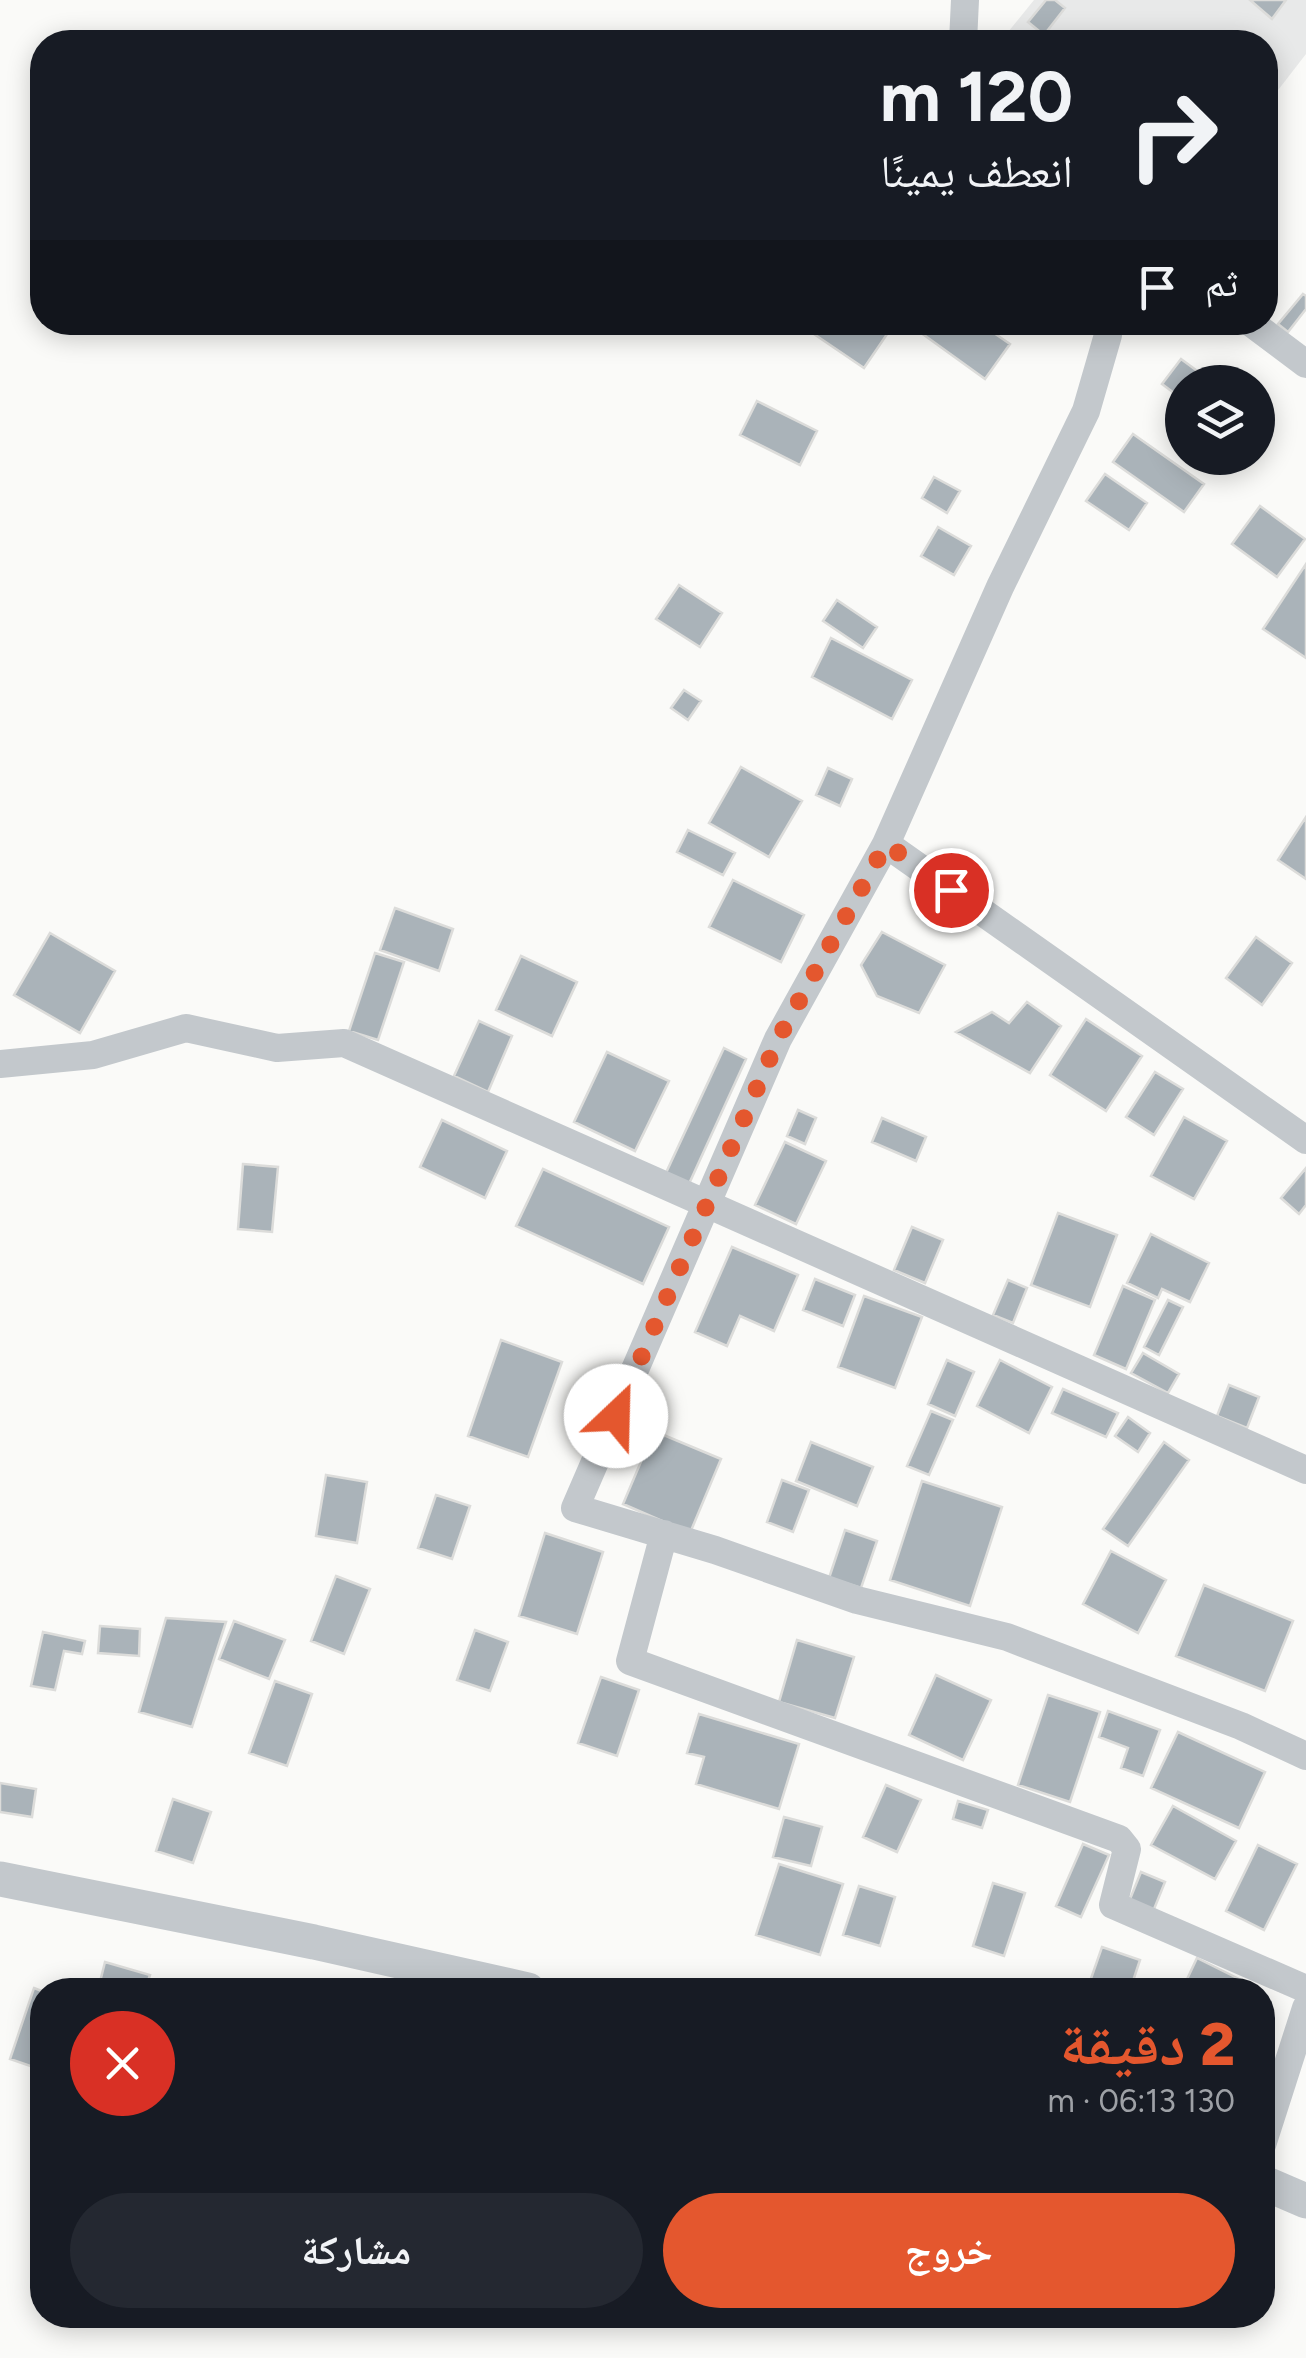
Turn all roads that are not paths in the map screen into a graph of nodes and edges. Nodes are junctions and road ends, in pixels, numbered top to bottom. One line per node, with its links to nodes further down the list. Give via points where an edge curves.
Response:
1 (965, 0): 2 (street)
2 (964, 30)
3 (1108, 335): 6 (street, via 1086,411)
4 (1267, 335): 5 (street)
5 (1306, 364)
6 (886, 844): 8 (street); 9 (street, via 778,1039)
7 (0, 1064): 9 (street, via 92,1055 186,1028 277,1048 344,1042)
8 (1306, 1140)
9 (706, 1203): 10 (street); 11 (street, via 576,1508)
10 (1306, 1470)
11 (664, 1534): 12 (street, via 857,1600 1006,1637); 15 (street, via 630,1661 1119,1839 1126,1849 1113,1906)
12 (1306, 1756)
13 (0, 1879): 14 (street)
14 (474, 1978)
15 (1306, 1989)
16 (1306, 2008): 17 (street)
17 (1275, 2105)
18 (1275, 2187): 19 (street)
19 (1306, 2200)

